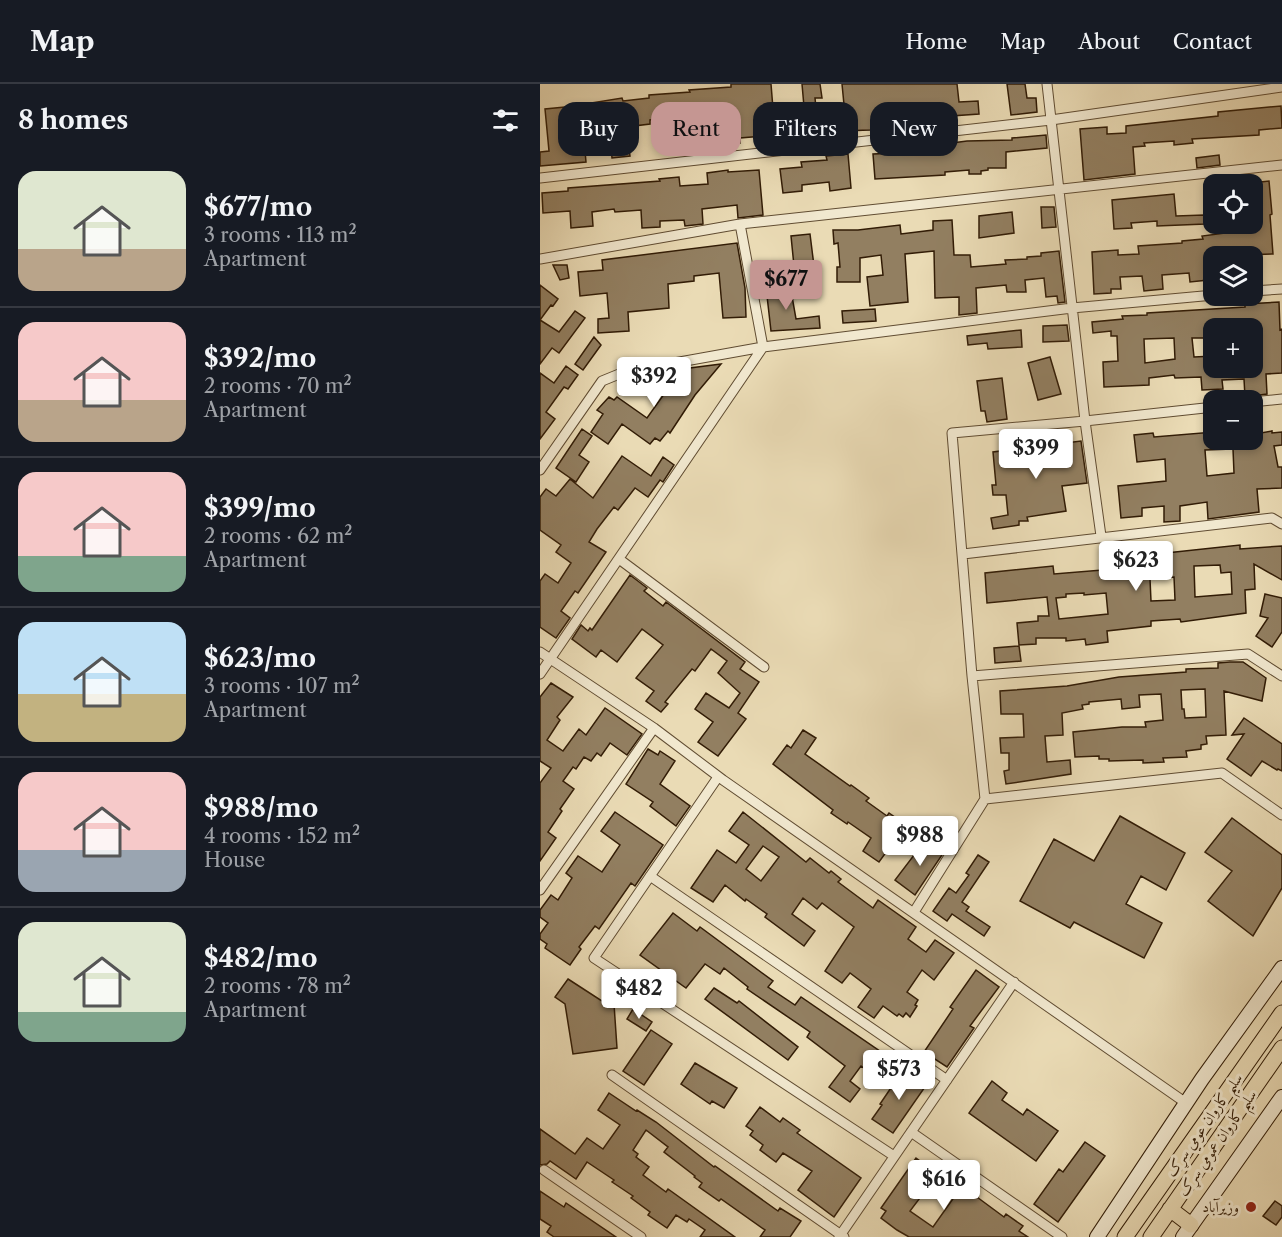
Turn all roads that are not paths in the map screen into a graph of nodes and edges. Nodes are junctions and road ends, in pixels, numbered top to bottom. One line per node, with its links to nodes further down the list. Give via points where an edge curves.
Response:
1 (1047, 84): 3 (street)
2 (1282, 87): 3 (street)
3 (1051, 120): 5 (street); 6 (street)
4 (1282, 165): 6 (street)
5 (540, 178)
6 (1059, 190): 7 (street); 12 (street)
7 (740, 224): 8 (street); 13 (street)
8 (542, 261)
9 (1282, 289): 10 (street)
10 (1263, 290)
11 (1203, 296): 12 (street)
12 (1072, 308): 13 (street); 17 (street)
13 (762, 347): 18 (street, via 624,372 602,381); 22 (street)
14 (1282, 399): 15 (street)
15 (1263, 401)
16 (1203, 408): 17 (street)
17 (1085, 421): 20 (street); 21 (street, via 952,433)
18 (540, 470)
19 (1282, 524): 20 (street, via 1272,518)
20 (1101, 536): 21 (street)
21 (963, 554): 27 (street)
22 (619, 559): 24 (street); 25 (street)
23 (540, 652): 24 (street)
24 (551, 659): 26 (street); 29 (street)
25 (764, 667)
26 (540, 674)
27 (972, 676): 28 (street, via 1248,654); 31 (street)
28 (1282, 676)
29 (654, 728): 30 (street); 34 (street)
30 (718, 777): 33 (street); 35 (street)
31 (985, 799): 32 (street, via 1222,773); 35 (street)
32 (1282, 814)
33 (650, 876): 42 (street); 47 (street, via 594,958)
34 (540, 890)
35 (914, 912): 37 (street)
36 (1282, 968): 45 (street)
37 (1014, 982): 42 (street); 45 (street)
38 (1282, 1013): 40 (main road, سلیم کاروان عومي سړک)
39 (1282, 1048): 43 (main road, سلیم کاروان عمومي سړک)
40 (1240, 1074): 43 (main road); 55 (main road, سلیم کاروان عومي سړک)
41 (612, 1075): 51 (street)
42 (947, 1080): 46 (street)
43 (1254, 1088): 49 (main road, سلیم کاروان عمومي سړک)
44 (1282, 1097): 50 (street)
45 (1186, 1103): 54 (street)
46 (911, 1132): 47 (street); 53 (street)
47 (894, 1156): 51 (street)
48 (544, 1170): 52 (street)
49 (1170, 1209): 50 (main road); 56 (main road, سلیم کاروان عمومي سړک)
50 (1187, 1231)
51 (841, 1236)
52 (641, 1237)
53 (1062, 1237)
54 (1096, 1237)
55 (1125, 1237)
56 (1151, 1237)

